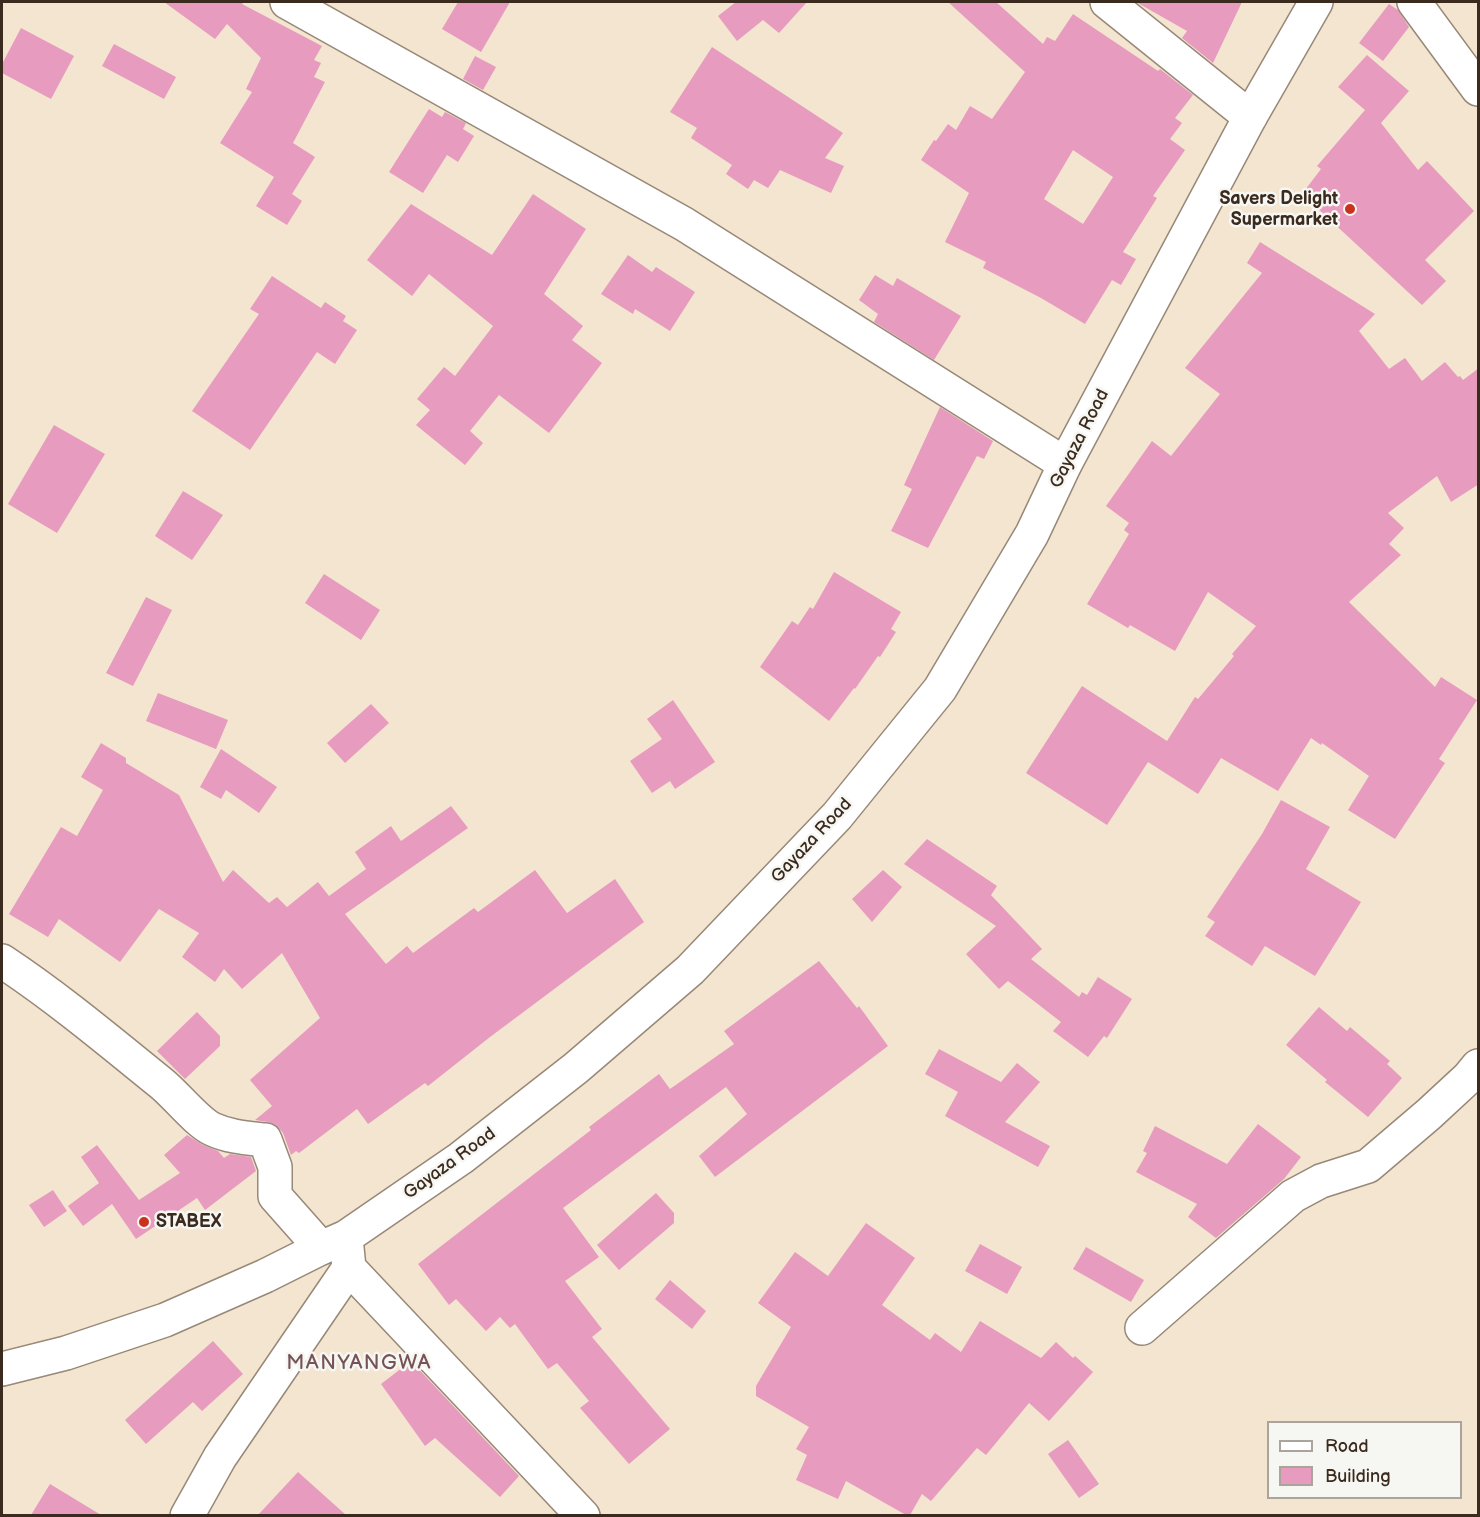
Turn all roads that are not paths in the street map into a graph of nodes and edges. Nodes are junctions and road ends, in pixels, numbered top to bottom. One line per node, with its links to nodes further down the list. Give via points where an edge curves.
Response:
1 (287, 2): 7 (street, via 684,224)
2 (1107, 2): 6 (street)
3 (1316, 2): 6 (street, Gayaza Road)
4 (1414, 2): 5 (street)
5 (1479, 89)
6 (1250, 117): 7 (street, Gayaza Road)
7 (1065, 464): 10 (street, Gayaza Road, via 1032,534 940,689 837,816 690,970 576,1068)
8 (2, 961): 10 (street, via 91,1026 210,1128 234,1137 265,1140 275,1167 275,1196)
9 (1479, 1066): 11 (street, via 1368,1166 1321,1181 1293,1196)
10 (339, 1251): 12 (street, Gayaza Road, via 265,1276 165,1320 66,1353); 13 (street); 14 (street)
11 (1142, 1328)
12 (2, 1369)
13 (187, 1515)
14 (584, 1515)

